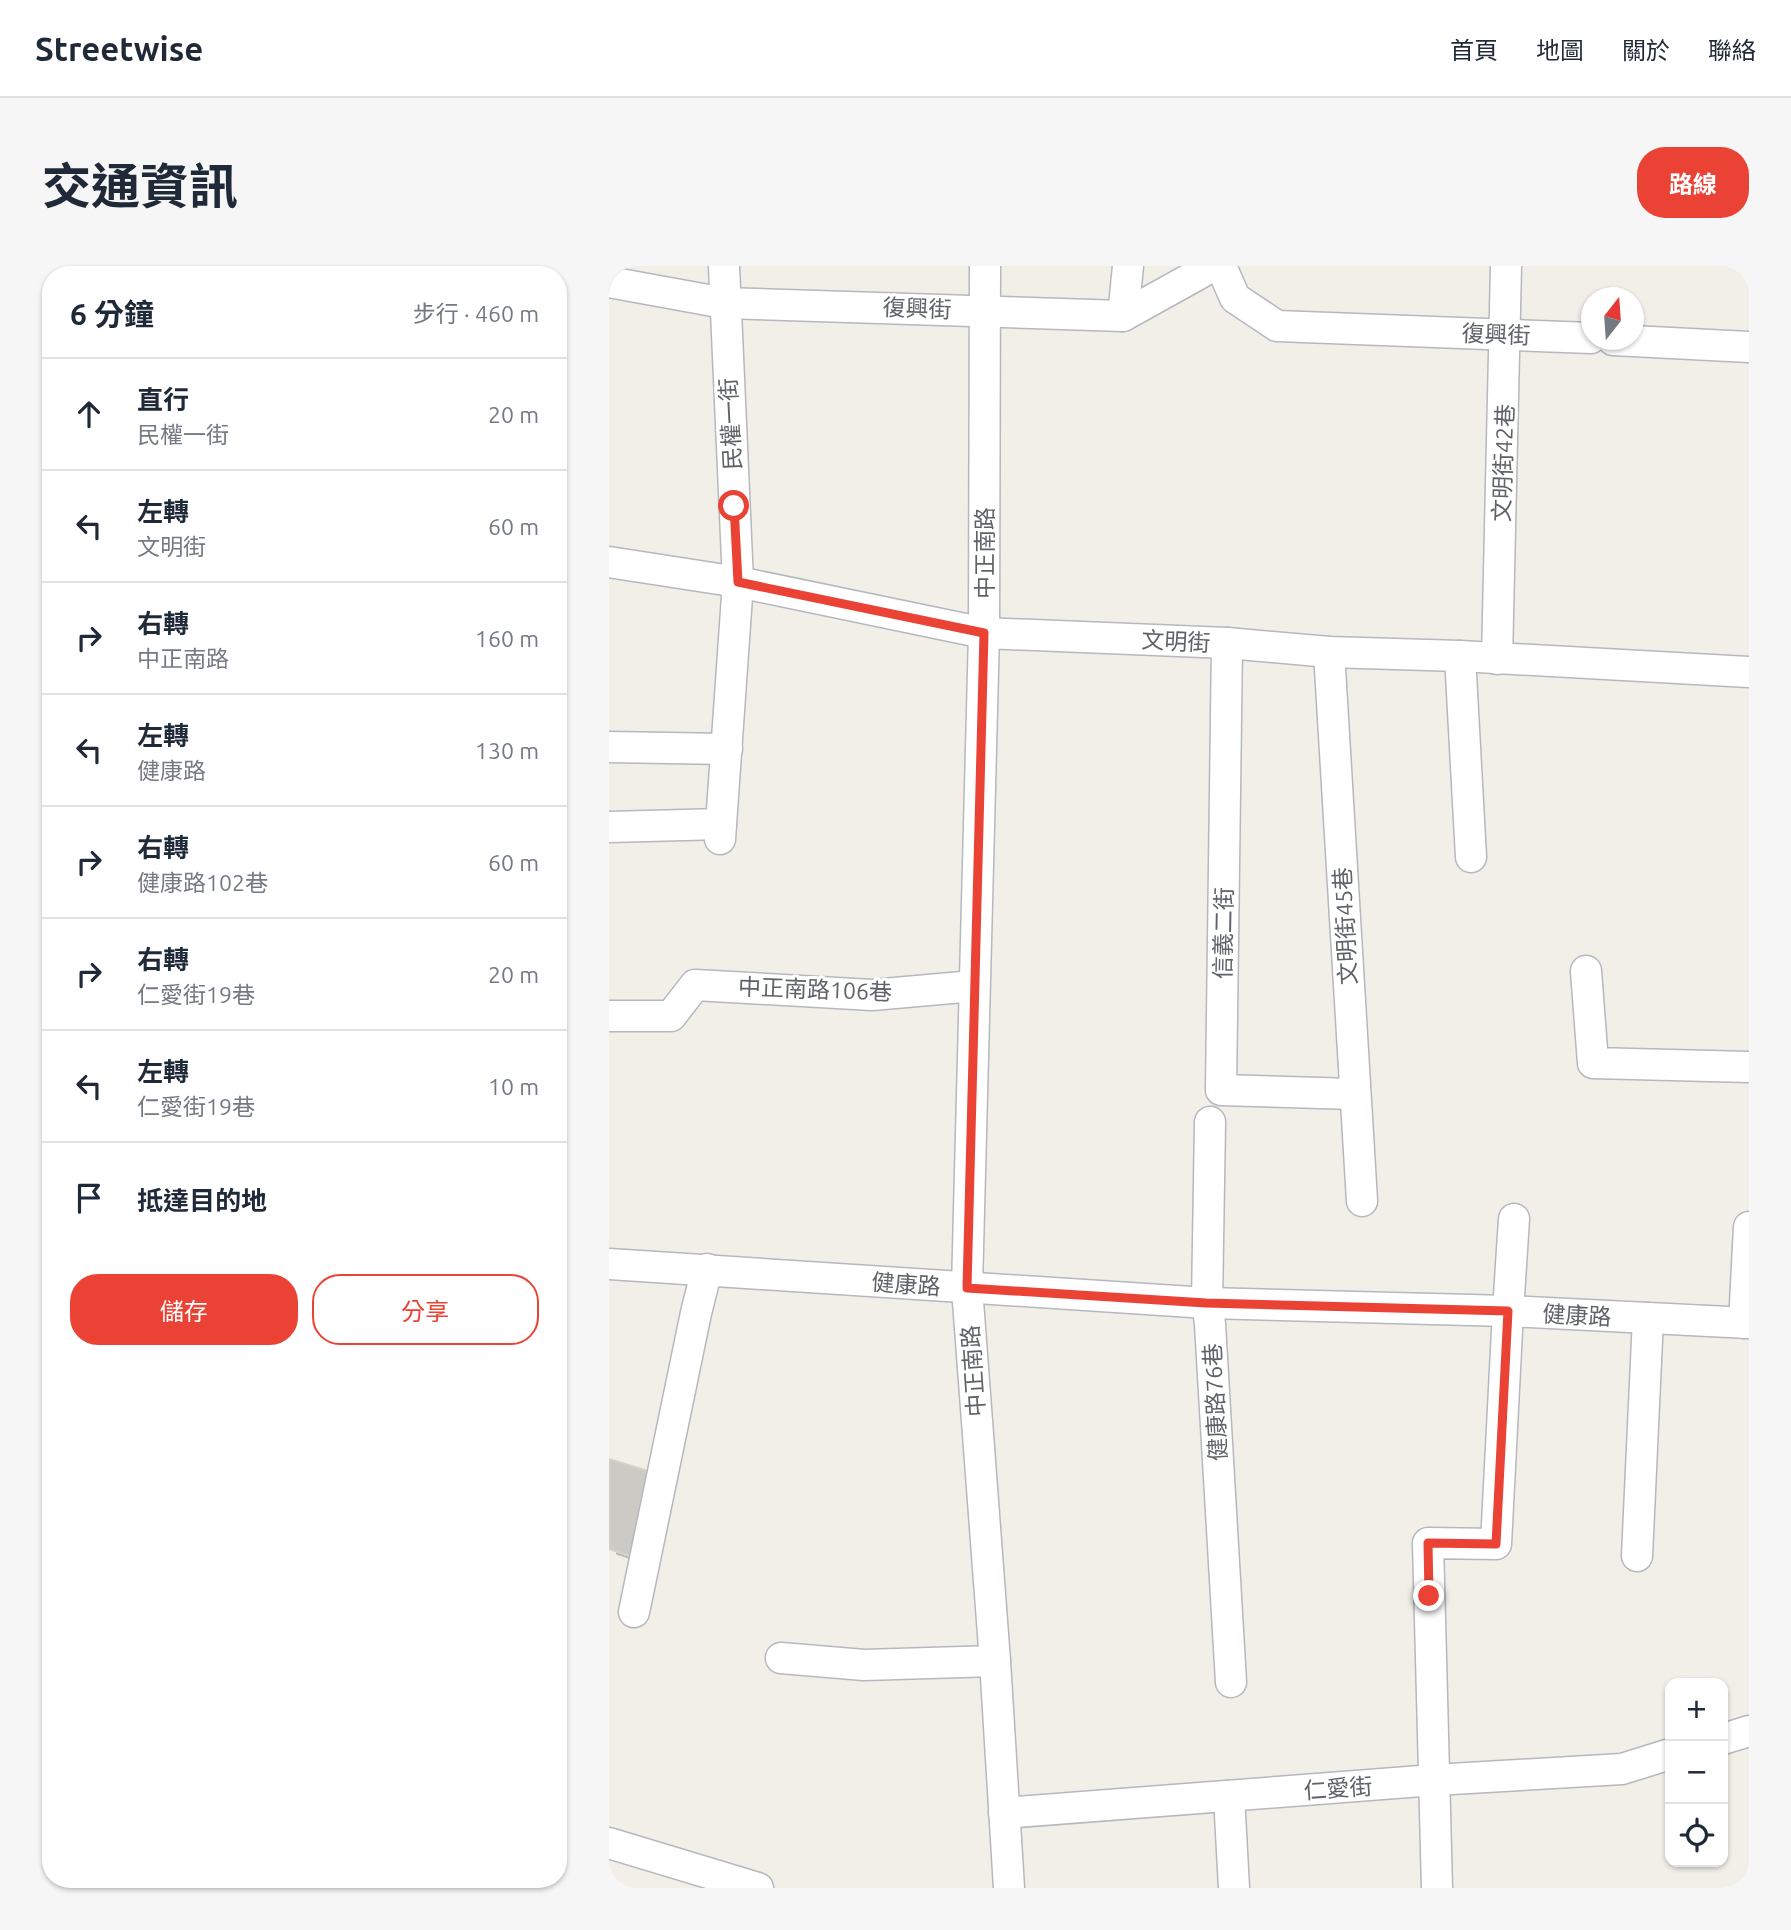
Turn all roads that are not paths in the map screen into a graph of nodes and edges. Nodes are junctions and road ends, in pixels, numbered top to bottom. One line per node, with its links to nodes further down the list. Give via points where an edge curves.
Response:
1 (724, 266): 8 (street, 民權一街)
2 (985, 266): 9 (street, 中正南路)
3 (1128, 266): 10 (street)
4 (1213, 266): 10 (street)
5 (1221, 266): 11 (street, 復興街, via 1235,298 1277,326)
6 (1506, 266): 11 (street, 文明街42巷)
7 (609, 282): 8 (street, 復興街)
8 (724, 303): 9 (street, 復興街); 16 (street, 民權一街)
9 (984, 310): 10 (street, 復興街); 17 (street, 中正南路)
10 (1123, 316)
11 (1506, 334): 12 (street, 復興街); 21 (street, 文明街42巷)
12 (1581, 338)
13 (1644, 342): 14 (street)
14 (1749, 347)
15 (609, 562): 16 (street, 文明街)
16 (738, 582): 17 (street, 文明街); 24 (street, 民權一街)
17 (984, 633): 18 (street, 文明街); 28 (street, 中正南路)
18 (1227, 643): 19 (street, 文明街); 31 (street, 信義二街, via 1221,1090)
19 (1329, 652): 20 (street, 文明街); 31 (street, 文明街45巷)
20 (1460, 656): 21 (street, 文明街); 26 (street)
21 (1497, 659): 22 (street, 文明街)
22 (1749, 672)
23 (609, 747): 24 (street)
24 (727, 749): 25 (street, 民權一街, via 721,832)
25 (609, 827)
26 (1471, 856)
27 (1586, 971): 30 (street, via 1593,1063)
28 (974, 986): 29 (street, 中正南路106巷, via 872,995 695,985 671,1016); 38 (street, 中正南路)
29 (609, 1016)
30 (1749, 1067)
31 (1355, 1094): 33 (street, 文明街45巷)
32 (1210, 1122): 39 (street, 健康路76巷)
33 (1362, 1201)
34 (1514, 1219): 40 (street)
35 (1749, 1227): 42 (street)
36 (609, 1264): 37 (street, 健康路)
37 (707, 1269): 38 (street, 健康路); 44 (street)
38 (967, 1288): 39 (street, 健康路); 46 (street, 中正南路)
39 (1206, 1303): 40 (street, 健康路); 47 (street, 健康路76巷)
40 (1508, 1311): 41 (street, 健康路); 51 (street, via 1496,1544 1428,1543)
41 (1648, 1318): 42 (street, 健康路); 43 (street)
42 (1747, 1323)
43 (1637, 1556)
44 (634, 1612)
45 (781, 1658): 46 (street, via 864,1665)
46 (995, 1661): 53 (street, 中正南路)
47 (1231, 1682)
48 (1749, 1731): 49 (street)
49 (1728, 1737)
50 (1665, 1756): 51 (street, 仁愛街, via 1622,1769)
51 (1434, 1780): 52 (street, 仁愛街); 58 (street)
52 (1229, 1796): 53 (street, 仁愛街); 57 (street)
53 (1004, 1813): 56 (street, 中正南路)
54 (609, 1843): 55 (street)
55 (758, 1888)
56 (1009, 1888)
57 (1234, 1888)
58 (1437, 1888)

